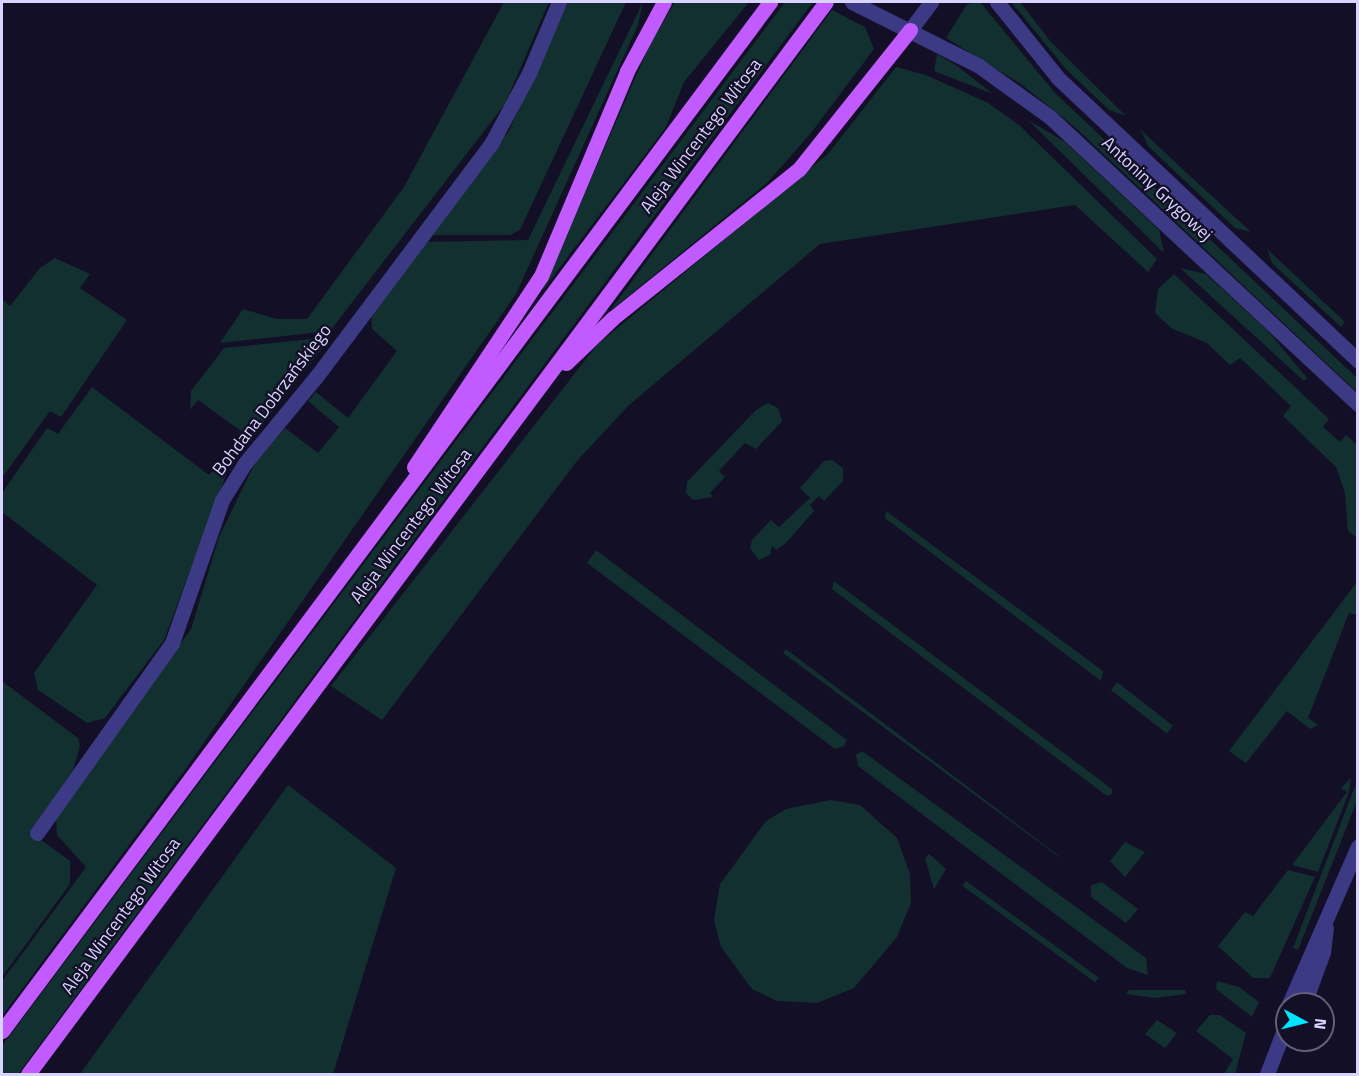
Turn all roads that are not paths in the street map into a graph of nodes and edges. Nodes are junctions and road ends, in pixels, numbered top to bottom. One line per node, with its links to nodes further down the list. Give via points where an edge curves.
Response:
1 (559, 2): 13 (street, Bohdana Dobrzańskiego, via 529,73 490,144 241,469 222,500 172,643)
2 (664, 2): 12 (main road, via 627,71 541,276 427,442)
3 (770, 2): 12 (main road, Aleja Wincentego Witosa)
4 (826, 2): 10 (main road, Aleja Wincentego Witosa)
5 (852, 2): 8 (street, Antoniny Grygowej)
6 (932, 2): 8 (street)
7 (997, 2): 9 (street, Antoniny Grygowej, via 1058,78)
8 (910, 30): 10 (main road, via 799,169 613,318); 11 (street, Antoniny Grygowej, via 996,77 1050,117)
9 (1358, 361)
10 (533, 394): 20 (main road, Aleja Wincentego Witosa)
11 (1358, 404)
12 (397, 502): 18 (main road, Aleja Wincentego Witosa)
13 (37, 833)
14 (1358, 846): 15 (street)
15 (1326, 928): 16 (street, via 1315,939); 17 (street, via 1323,952)
16 (1294, 992)
17 (1308, 992)
18 (2, 1031)
19 (1276, 1052): 21 (street)
20 (28, 1074)
21 (1267, 1074)

